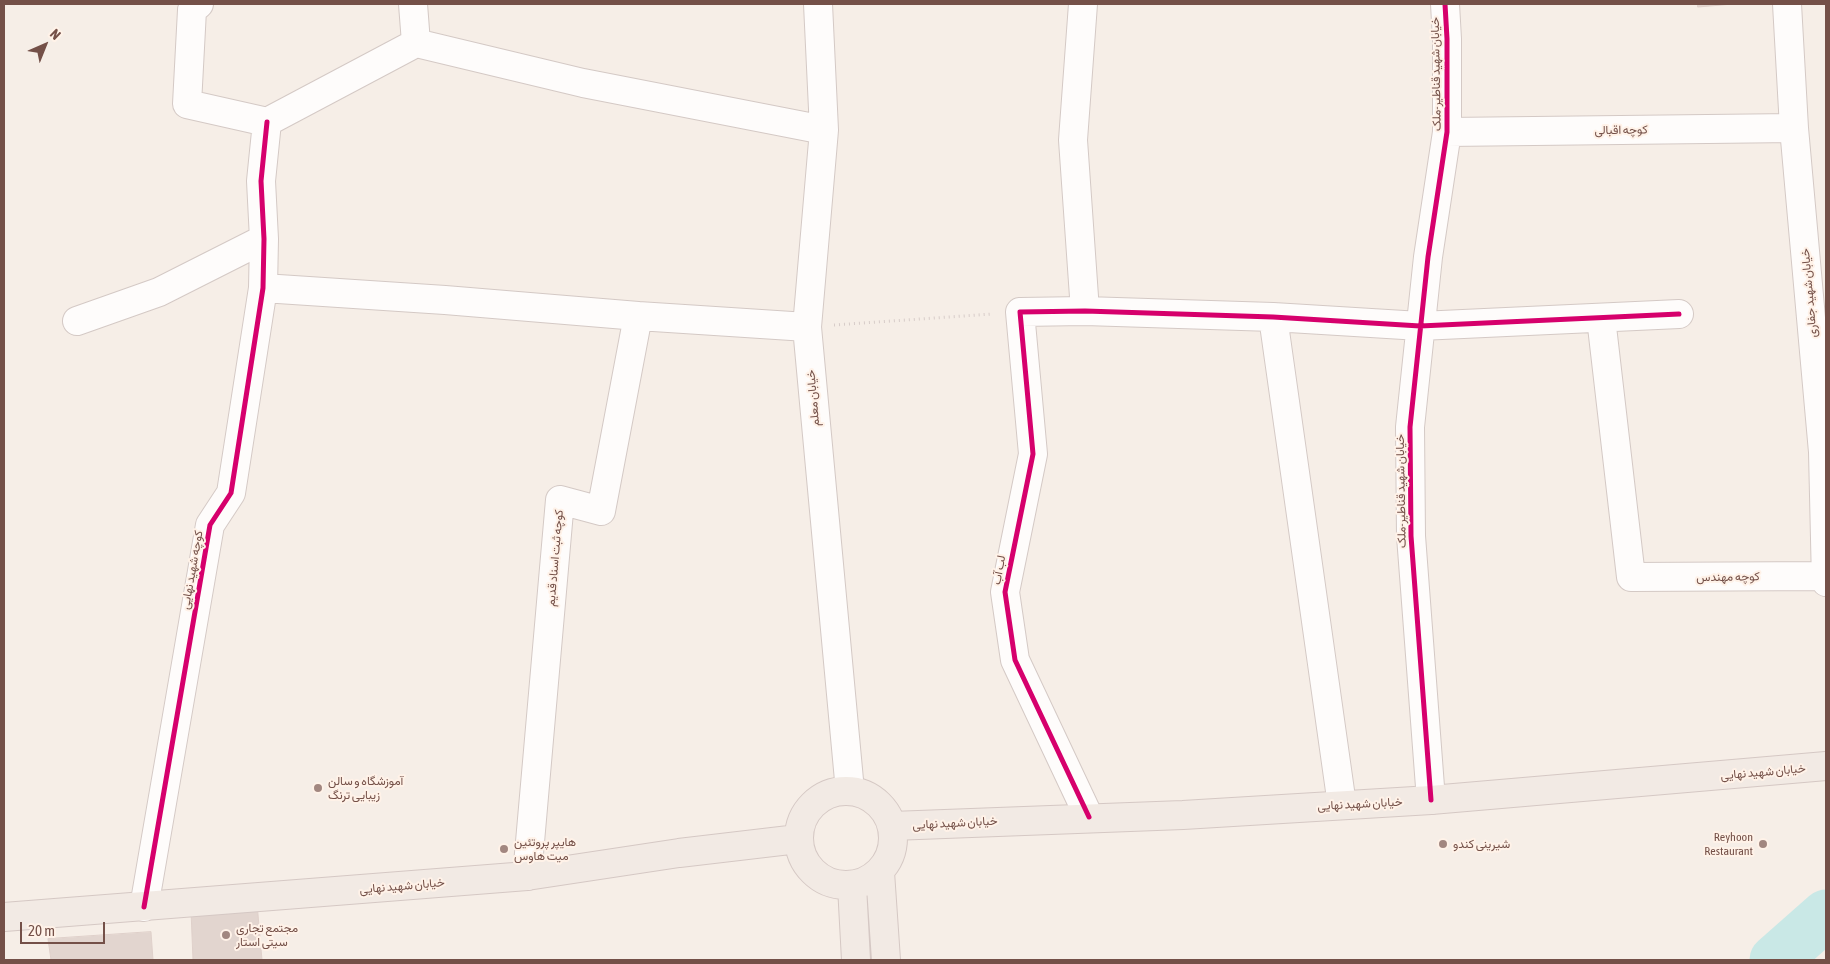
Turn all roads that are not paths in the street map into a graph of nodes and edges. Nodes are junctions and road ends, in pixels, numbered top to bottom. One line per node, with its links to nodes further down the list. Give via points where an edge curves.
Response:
1 (199, 4): 8 (street, via 192,10 187,104)
2 (413, 4): 7 (street)
3 (818, 4): 10 (street, خیابان معلم)
4 (1083, 4): 14 (street, via 1073,140)
5 (1445, 4): 11 (street, خیابان شهید قناطیر-ملک)
6 (1787, 4): 9 (street, خیابان شهید جفاری)
7 (416, 43): 8 (street); 10 (street, via 583,83)
8 (268, 122): 12 (street, کوچه شهید نهایی, via 262,181)
9 (1794, 128): 11 (street, کوچه اقبالی); 22 (street, خیابان شهید جفاری, via 1823,452)
10 (824, 130): 21 (street, خیابان معلم)
11 (1447, 132): 20 (street, خیابان شهید قناطیر-ملک)
12 (264, 240): 13 (street, کوچه شهید نهایی); 19 (street, via 159,292)
13 (263, 288): 16 (street); 34 (street, کوچه شهید نهایی, via 231,493 210,525)
14 (1085, 311): 17 (street); 28 (street, لب آب, via 1020,312 1033,454 1005,592 1015,660)
15 (1679, 314): 18 (street)
16 (638, 316): 21 (street); 32 (street, کوچه ثبت اسناد قدیم, via 601,511 560,500)
17 (1273, 317): 20 (street); 27 (street)
18 (1601, 318): 20 (street); 22 (street, کوچه مهندس, via 1631,577)
19 (77, 321)
20 (1420, 326): 26 (street, خیابان شهید قناطیر-ملک, via 1410,427 1410,536)
21 (807, 327): 25 (street, خیابان معلم)
22 (1826, 576): 23 (street, خیابان شهید جفاری)
23 (1826, 582)
24 (1826, 766): 26 (main road, خیابان شهید نهایی)
25 (850, 791): 29 (main road, via 881,806); 30 (main road, via 821,797 810,807 802,819)
26 (1431, 800): 27 (main road, خیابان شهید نهایی)
27 (1342, 805): 28 (main road, خیابان شهید نهایی)
28 (1089, 817): 29 (main road, خیابان شهید نهایی)
29 (892, 826): 31 (main road, via 894,842)
30 (798, 839): 32 (main road, خیابان شهید نهایی); 33 (main road, via 802,858 814,874 832,884)
31 (880, 872): 33 (main road, via 867,882); 37 (main road)
32 (527, 876): 34 (main road, خیابان شهید نهایی)
33 (852, 886): 36 (main road)
34 (144, 907): 35 (main road, خیابان شهید نهایی)
35 (4, 917)
36 (856, 960)
37 (886, 960)

